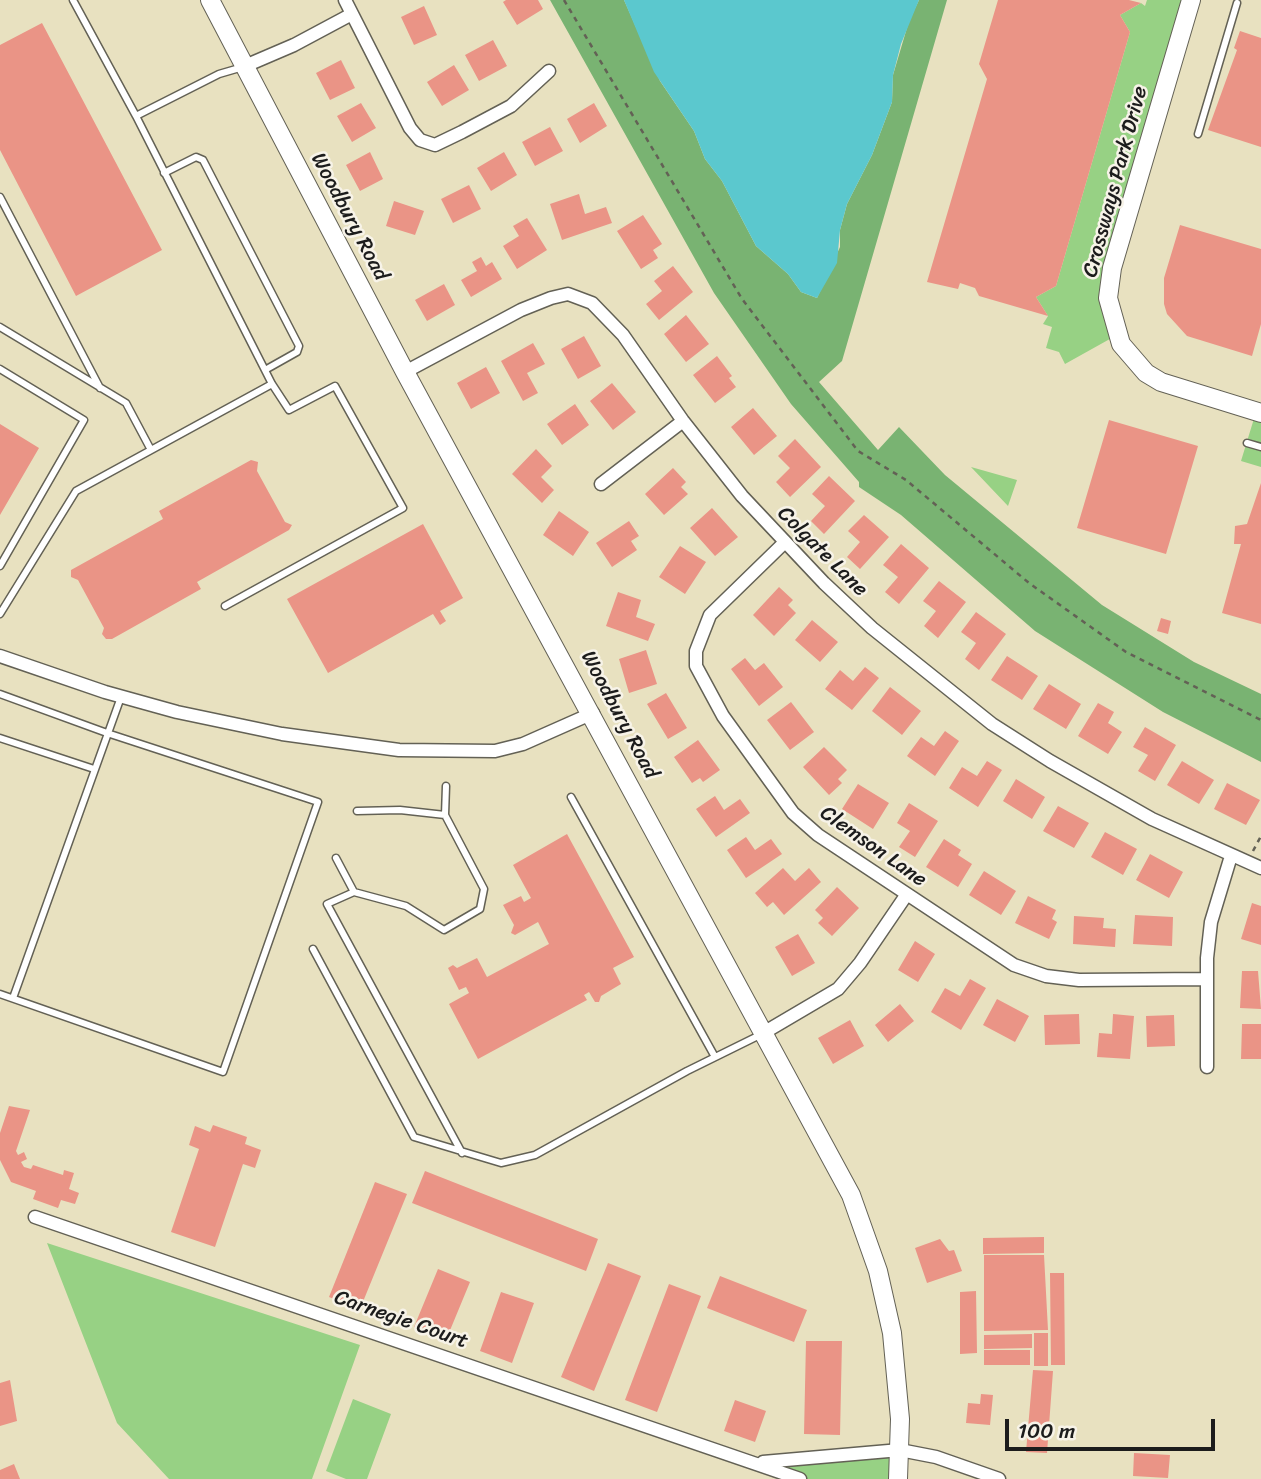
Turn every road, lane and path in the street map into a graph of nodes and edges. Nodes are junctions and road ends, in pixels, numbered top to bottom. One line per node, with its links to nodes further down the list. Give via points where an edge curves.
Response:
1 (73, 0): 10 (lane)
2 (210, 0): 8 (main road, Woodbury Road)
3 (345, 0): 7 (street)
4 (564, 0): 34 (path, via 742,299 858,451 906,480 1028,583 1126,652)
5 (1191, 0): 20 (main road, Crossways Park Drive, via 1112,268 1108,298 1121,344 1146,373 1161,382)
6 (1237, 3): 11 (lane)
7 (352, 14): 8 (street); 9 (street, via 410,128 420,140 435,145 510,106)
8 (245, 66): 10 (lane, via 219,74); 17 (main road, Woodbury Road)
9 (549, 71)
10 (136, 116): 12 (lane)
11 (1198, 134)
12 (164, 173): 16 (lane); 16 (lane, via 196,158 203,160 299,345 297,352)
13 (0, 197): 19 (lane)
14 (0, 327): 19 (lane)
15 (0, 369): 27 (lane, via 84,420)
16 (265, 370): 18 (lane)
17 (405, 372): 21 (street, Colgate Lane, via 521,310 568,294 592,303 623,335); 33 (main road, Woodbury Road)
18 (272, 384): 24 (lane); 28 (lane, via 289,410 335,386 403,508)
19 (100, 388): 24 (lane, via 126,403)
20 (1261, 413)
21 (683, 421): 25 (street); 26 (street, Colgate Lane)
22 (1247, 443): 23 (lane)
23 (1261, 447)
24 (151, 450): 29 (lane, via 76,491)
25 (601, 484)
26 (785, 542): 43 (street, Colgate Lane, via 872,628 992,724 1105,794); 48 (street, Clemson Lane, via 710,615 696,651 696,666 723,716 793,813)
27 (0, 566)
28 (225, 606)
29 (0, 614)
30 (0, 656): 32 (street)
31 (0, 694): 35 (lane)
32 (121, 697): 33 (street, via 282,734 399,750 469,753 523,744); 35 (lane)
33 (593, 713): 53 (main road, Woodbury Road)
34 (1261, 720)
35 (107, 733): 37 (lane); 52 (lane, via 318,802 306,845 223,1072)
36 (0, 738): 37 (lane)
37 (94, 769): 52 (lane)
38 (446, 786): 41 (lane)
39 (571, 797): 54 (lane)
40 (357, 811): 41 (lane)
41 (445, 816): 47 (lane, via 484,889 480,909 444,930 406,906)
42 (1261, 836): 45 (path)
43 (1231, 856): 45 (street, Colgate Lane); 50 (street, via 1211,922)
44 (337, 858): 47 (lane)
45 (1247, 862): 46 (street, Colgate Lane)
46 (1261, 868)
47 (354, 892): 56 (lane, via 327,904)
48 (907, 894): 50 (street, Clemson Lane, via 1014,965 1046,976); 53 (street, via 838,989)
49 (313, 949): 56 (lane, via 414,1138)
50 (1207, 979): 55 (street)
51 (0, 994): 52 (lane)
52 (13, 998)
53 (765, 1032): 54 (lane); 58 (main road, Woodbury Road, via 851,1195 867,1235 892,1334)
54 (715, 1057): 56 (lane, via 535,1155 500,1163)
55 (1208, 1067)
56 (462, 1153)
57 (36, 1217): 59 (street, Carnegie Court)
58 (900, 1450): 59 (street, Carnegie Court); 61 (main road, Woodbury Road); 62 (street, Carnegie Court)
59 (753, 1463): 60 (street, Carnegie Court)
60 (800, 1479)
61 (898, 1479)
62 (999, 1479)

